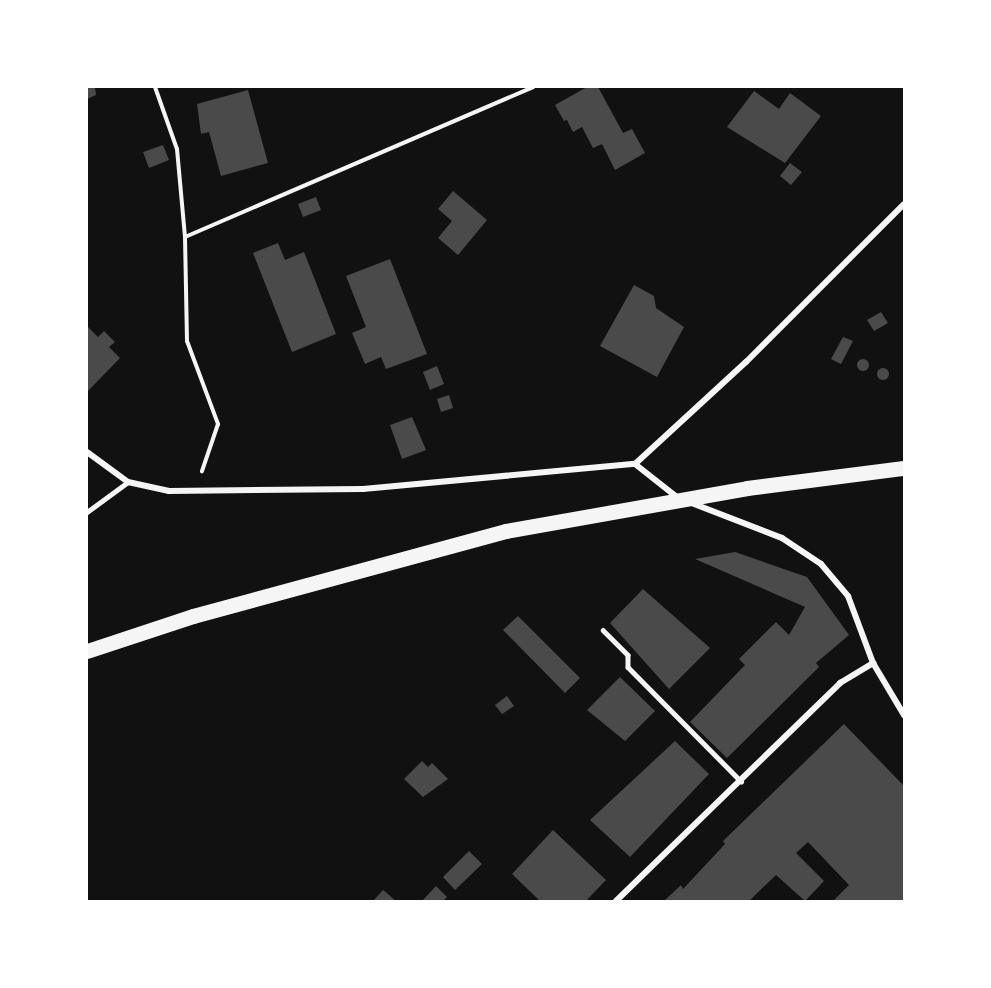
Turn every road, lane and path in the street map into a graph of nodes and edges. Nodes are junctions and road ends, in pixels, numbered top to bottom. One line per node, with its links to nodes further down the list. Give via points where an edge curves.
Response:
1 (154, 87): 4 (path, via 177,149)
2 (533, 87): 4 (path)
3 (904, 204): 6 (street, via 746,362)
4 (185, 237): 9 (path, via 187,341 218,424 215,442)
5 (87, 452): 8 (street)
6 (635, 464): 9 (street, via 363,489); 13 (street, via 669,494 782,538 822,564 848,596)
7 (904, 468): 12 (main road, via 747,488 506,531 193,616)
8 (128, 482): 9 (street, via 155,490); 10 (lane)
9 (193, 491)
10 (87, 512)
11 (603, 630): 15 (lane, via 628,655 628,667)
12 (87, 651)
13 (873, 663): 14 (street); 15 (street, via 840,683)
14 (904, 715)
15 (741, 781): 16 (street)
16 (616, 901)

